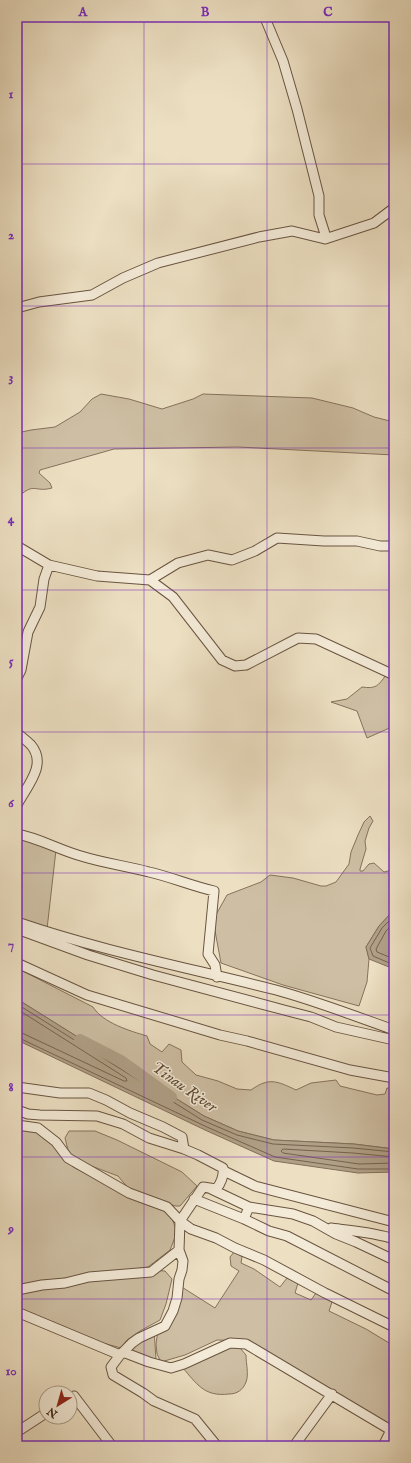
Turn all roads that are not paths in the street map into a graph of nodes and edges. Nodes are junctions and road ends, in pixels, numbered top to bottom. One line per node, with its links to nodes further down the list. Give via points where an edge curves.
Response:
1 (266, 17): 3 (street, via 283,61 297,109 319,196 319,215)
2 (394, 208): 3 (street, via 374,223)
3 (325, 239): 4 (street, via 292,231 259,237 158,263 92,295 39,302)
4 (17, 308)
5 (17, 546): 7 (street)
6 (394, 546): 8 (street, via 357,541 277,538 255,551 232,560 208,555 178,563)
7 (49, 565): 8 (street, via 97,576); 10 (street, via 40,607 28,632 21,670)
8 (150, 580): 9 (street, via 173,597 222,660 235,666 246,665 298,638 316,639)
9 (394, 675)
10 (17, 678)
11 (17, 733): 12 (street, via 32,746 37,760 35,774)
12 (18, 801)
13 (17, 834): 17 (street, via 30,836 90,859 150,872 214,891 208,954 215,965)
14 (17, 922): 17 (street, via 118,953)
15 (17, 929): 19 (street, via 153,975 311,1017 336,1027)
16 (17, 963): 20 (street, via 87,995 220,1035 247,1040 350,1070)
17 (217, 977): 18 (street, via 276,991)
18 (394, 1030)
19 (394, 1040)
20 (394, 1078)
21 (17, 1087): 24 (street, via 60,1093 89,1093 182,1138)
22 (17, 1110): 24 (street, via 34,1115 97,1116 123,1124 148,1138)
23 (17, 1125): 30 (street, via 38,1128 56,1142 68,1158 129,1193 168,1207)
24 (184, 1149): 25 (street, via 223,1168)
25 (224, 1171): 26 (street, via 220,1186); 31 (street, via 255,1186)
26 (211, 1189): 27 (street, via 203,1187); 28 (street)
27 (194, 1199): 29 (street); 30 (street)
28 (249, 1208): 29 (street); 32 (street, via 293,1214)
29 (244, 1219): 37 (street, via 287,1236)
30 (180, 1221): 34 (street); 39 (street, via 191,1229 264,1260)
31 (394, 1222)
32 (321, 1226): 33 (street); 35 (street)
33 (394, 1239)
34 (179, 1250): 36 (street, via 151,1272 89,1277); 40 (street, via 183,1262 177,1298 165,1326 139,1338)
35 (394, 1260)
36 (17, 1290)
37 (394, 1291)
38 (17, 1312): 40 (street)
39 (394, 1327)
40 (122, 1354): 41 (street, via 171,1368 230,1343 246,1344); 47 (street, via 111,1367 113,1375 154,1401 195,1419)
41 (332, 1394): 44 (street); 48 (street)
42 (78, 1401): 46 (street)
43 (38, 1418): 45 (street)
44 (392, 1431): 49 (street)
45 (17, 1432)
46 (112, 1446)
47 (217, 1446)
48 (294, 1446)
49 (383, 1446)

